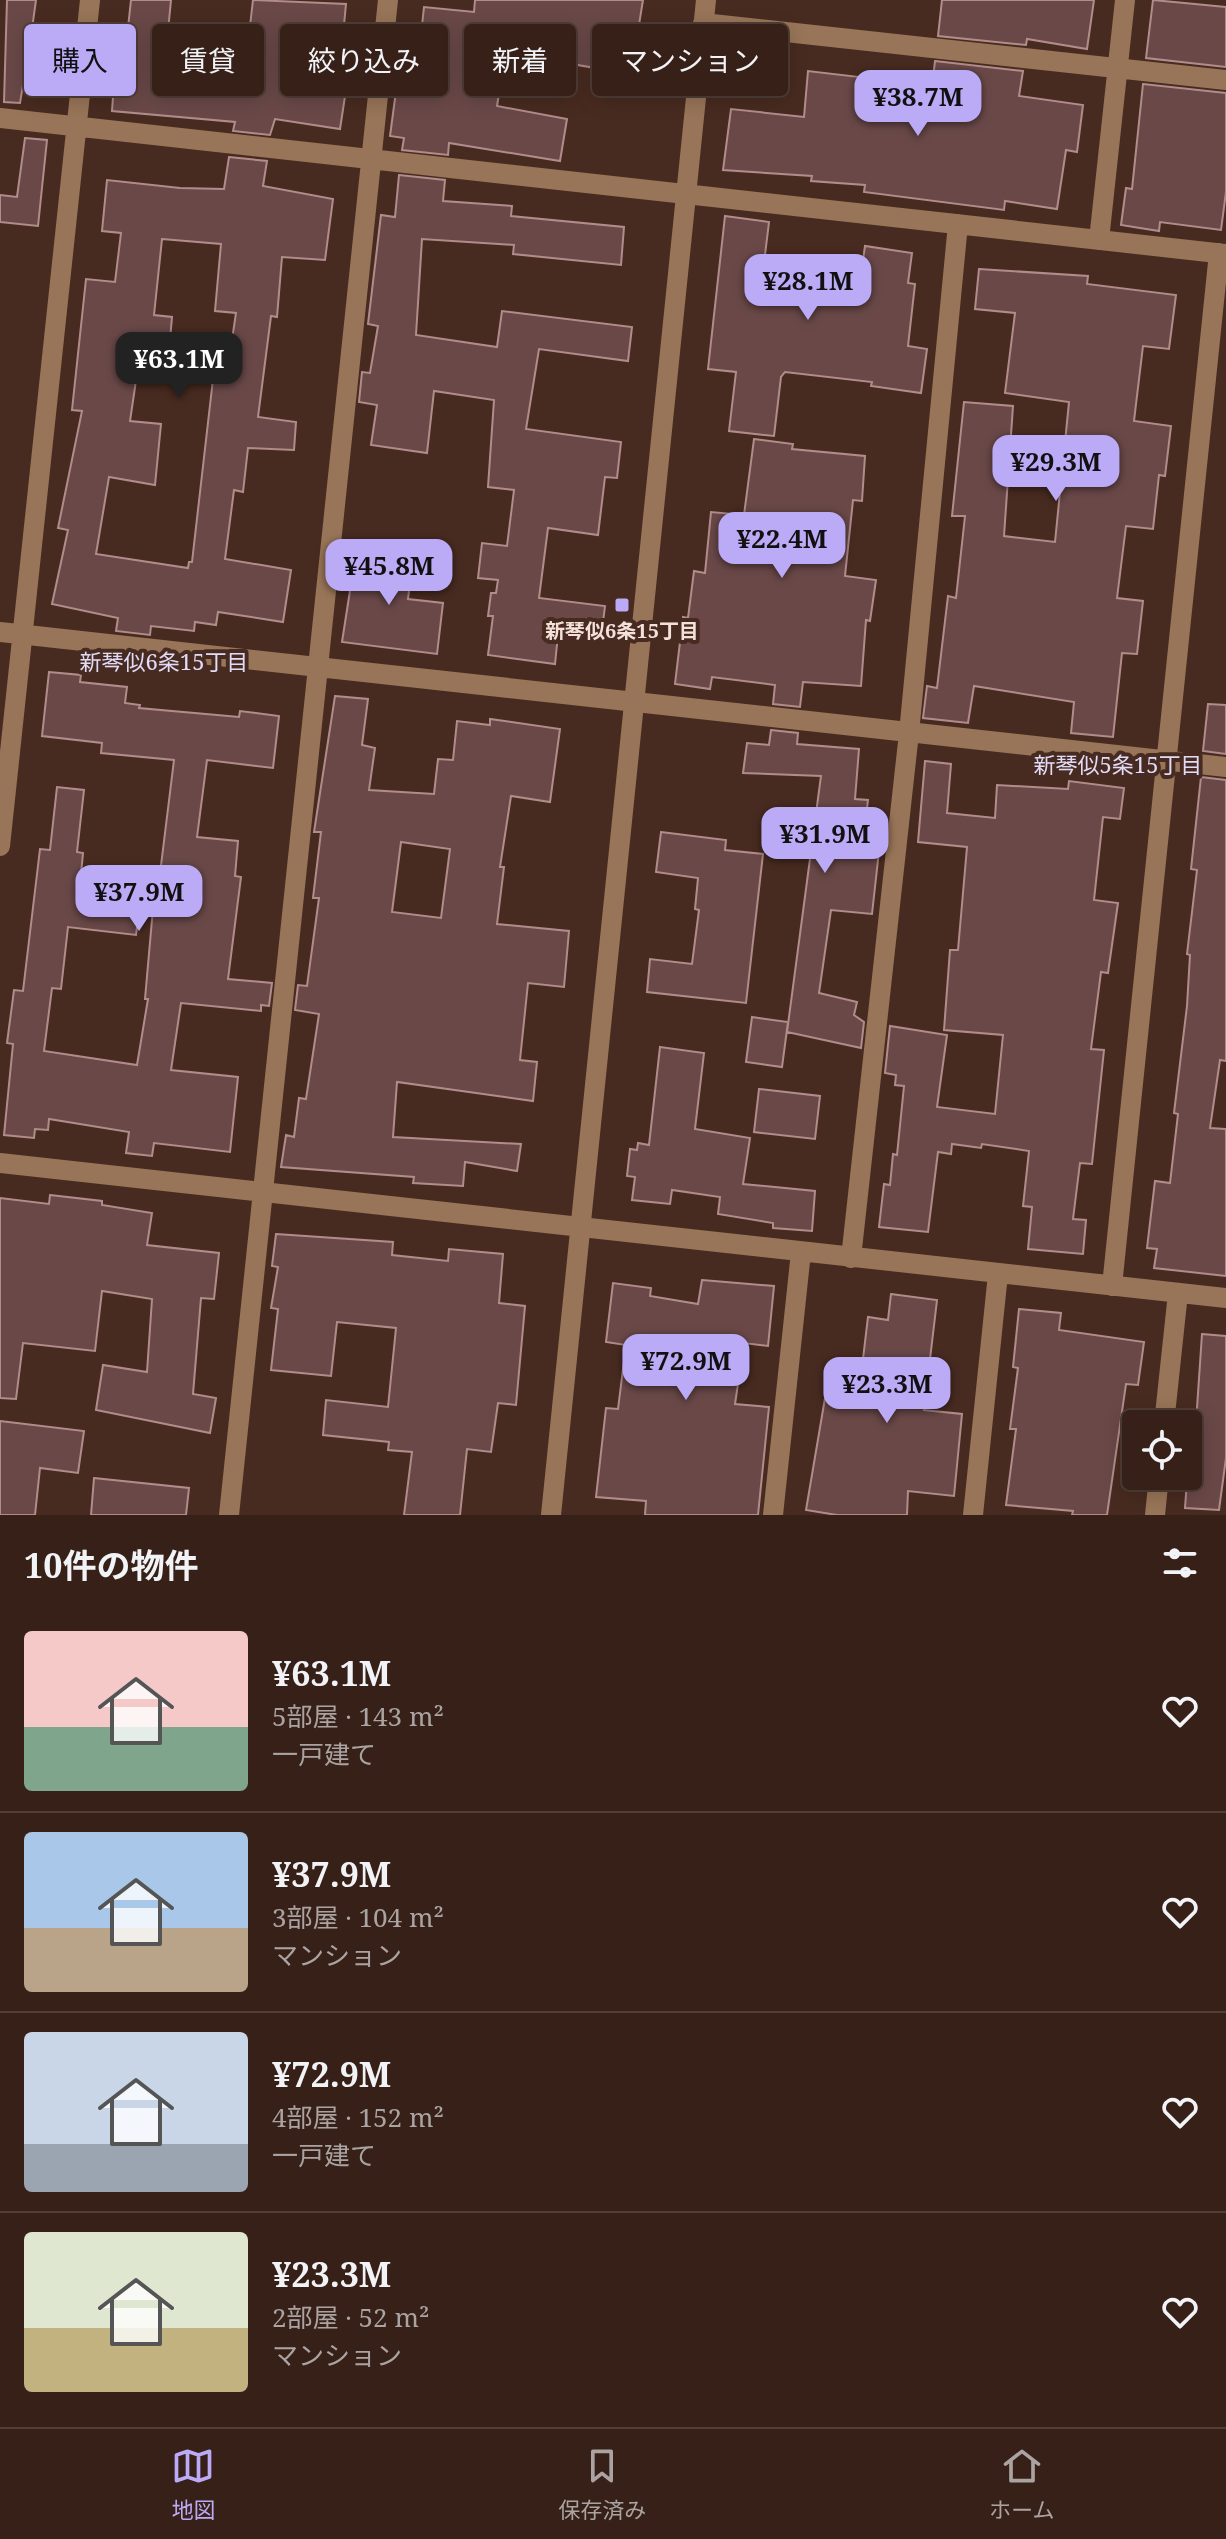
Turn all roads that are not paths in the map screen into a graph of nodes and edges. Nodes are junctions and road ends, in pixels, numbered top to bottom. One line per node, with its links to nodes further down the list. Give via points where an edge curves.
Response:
1 (90, 0): 9 (street)
2 (388, 0): 10 (street)
3 (706, 0): 5 (street)
4 (1125, 0): 6 (street)
5 (703, 23): 6 (street); 11 (street)
6 (1118, 68): 7 (street); 13 (street)
7 (1226, 80)
8 (0, 118): 9 (street)
9 (76, 126): 10 (street); 15 (street)
10 (370, 159): 11 (street); 16 (street)
11 (686, 194): 12 (street); 17 (street)
12 (958, 224): 13 (street); 18 (street)
13 (1099, 240): 14 (street)
14 (1222, 253): 19 (street)
15 (10, 633): 16 (street); 21 (street)
16 (319, 668): 17 (street); 23 (street)
17 (634, 704): 18 (street); 24 (street)
18 (909, 733): 19 (street); 26 (street)
19 (1168, 760): 20 (street); 28 (street)
20 (1226, 767)
21 (0, 846)
22 (0, 1163): 23 (street)
23 (262, 1193): 24 (street); 33 (street)
24 (580, 1228): 25 (street); 34 (street)
25 (801, 1252): 26 (street); 35 (street)
26 (851, 1258): 27 (street)
27 (998, 1274): 28 (street); 36 (street)
28 (1112, 1286): 29 (street)
29 (1178, 1293): 30 (street); 31 (street)
30 (1226, 1298)
31 (1165, 1410)
32 (1158, 1490): 37 (street)
33 (229, 1515)
34 (551, 1515)
35 (773, 1515)
36 (973, 1515)
37 (1155, 1515)

